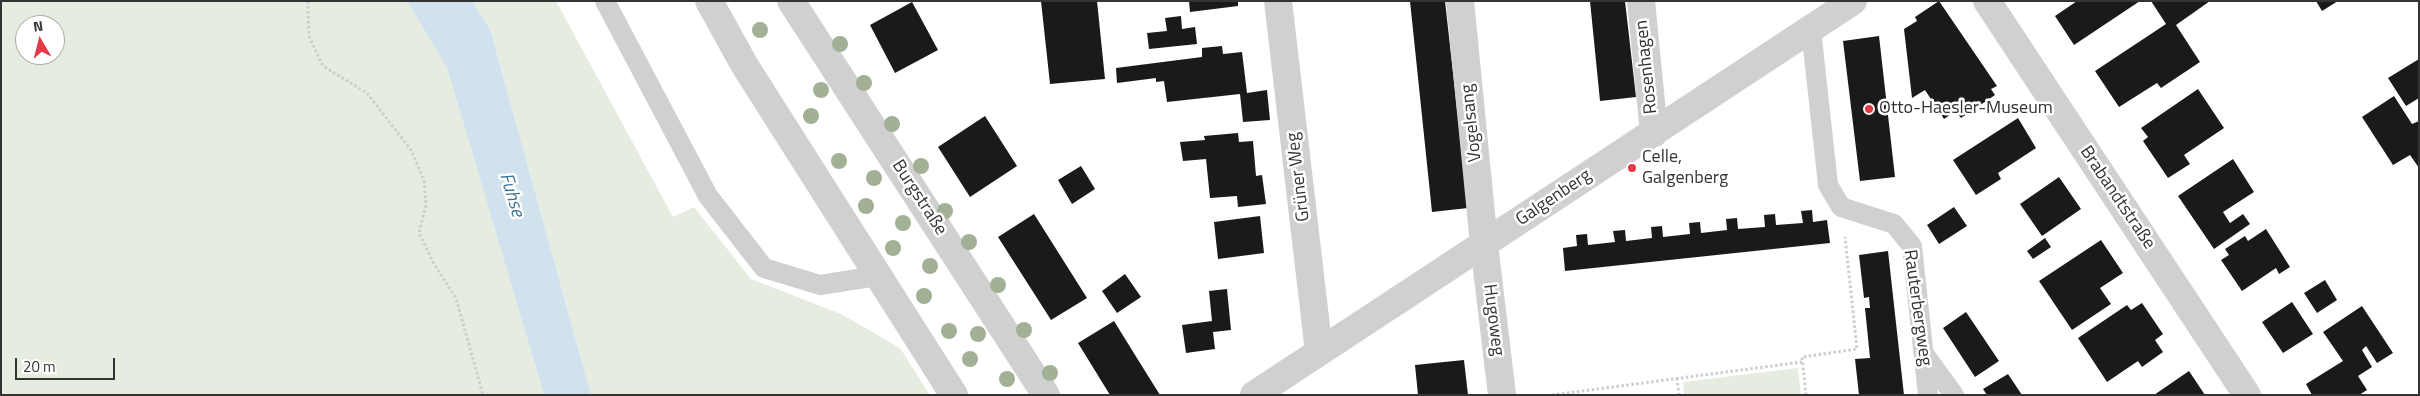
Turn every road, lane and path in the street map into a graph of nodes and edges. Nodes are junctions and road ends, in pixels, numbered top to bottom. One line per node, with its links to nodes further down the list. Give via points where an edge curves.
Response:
1 (308, 1): 20 (path, via 309,36 323,66 367,93 411,150 424,180 426,205 419,232 434,264 456,298)
2 (605, 1): 14 (lane, via 708,196 764,268 820,285)
3 (709, 1): 14 (street, via 745,66)
4 (791, 1): 22 (street, Burgstraße)
5 (1278, 1): 15 (street, Grüner Weg)
6 (1460, 1): 13 (street, Vogelsang)
7 (1641, 1): 11 (street, Rosenhagen)
8 (1853, 1): 10 (street, Galgenberg)
9 (1987, 1): 30 (street, Brabandtstraße)
10 (1811, 29): 11 (street, Galgenberg); 12 (lane, via 1828,185)
11 (1654, 133): 13 (street, Galgenberg)
12 (1841, 207): 16 (lane, Rauterbergweg, via 1894,224 1912,246); 17 (path, via 1857,349 1802,356)
13 (1484, 244): 15 (street, Galgenberg); 24 (street, Hugoweg)
14 (877, 276): 21 (street)
15 (1319, 352): 19 (street, Galgenberg)
16 (1924, 353): 28 (lane, Rauterbergweg); 29 (lane)
17 (1802, 362): 18 (path); 27 (path)
18 (1677, 378): 25 (path); 26 (path)
19 (1280, 386): 23 (street, Galgenberg)
20 (483, 395)
21 (954, 395)
22 (1046, 395)
23 (1254, 395)
24 (1502, 395)
25 (1552, 395)
26 (1679, 395)
27 (1806, 395)
28 (1928, 395)
29 (1954, 395)
30 (2247, 395)

